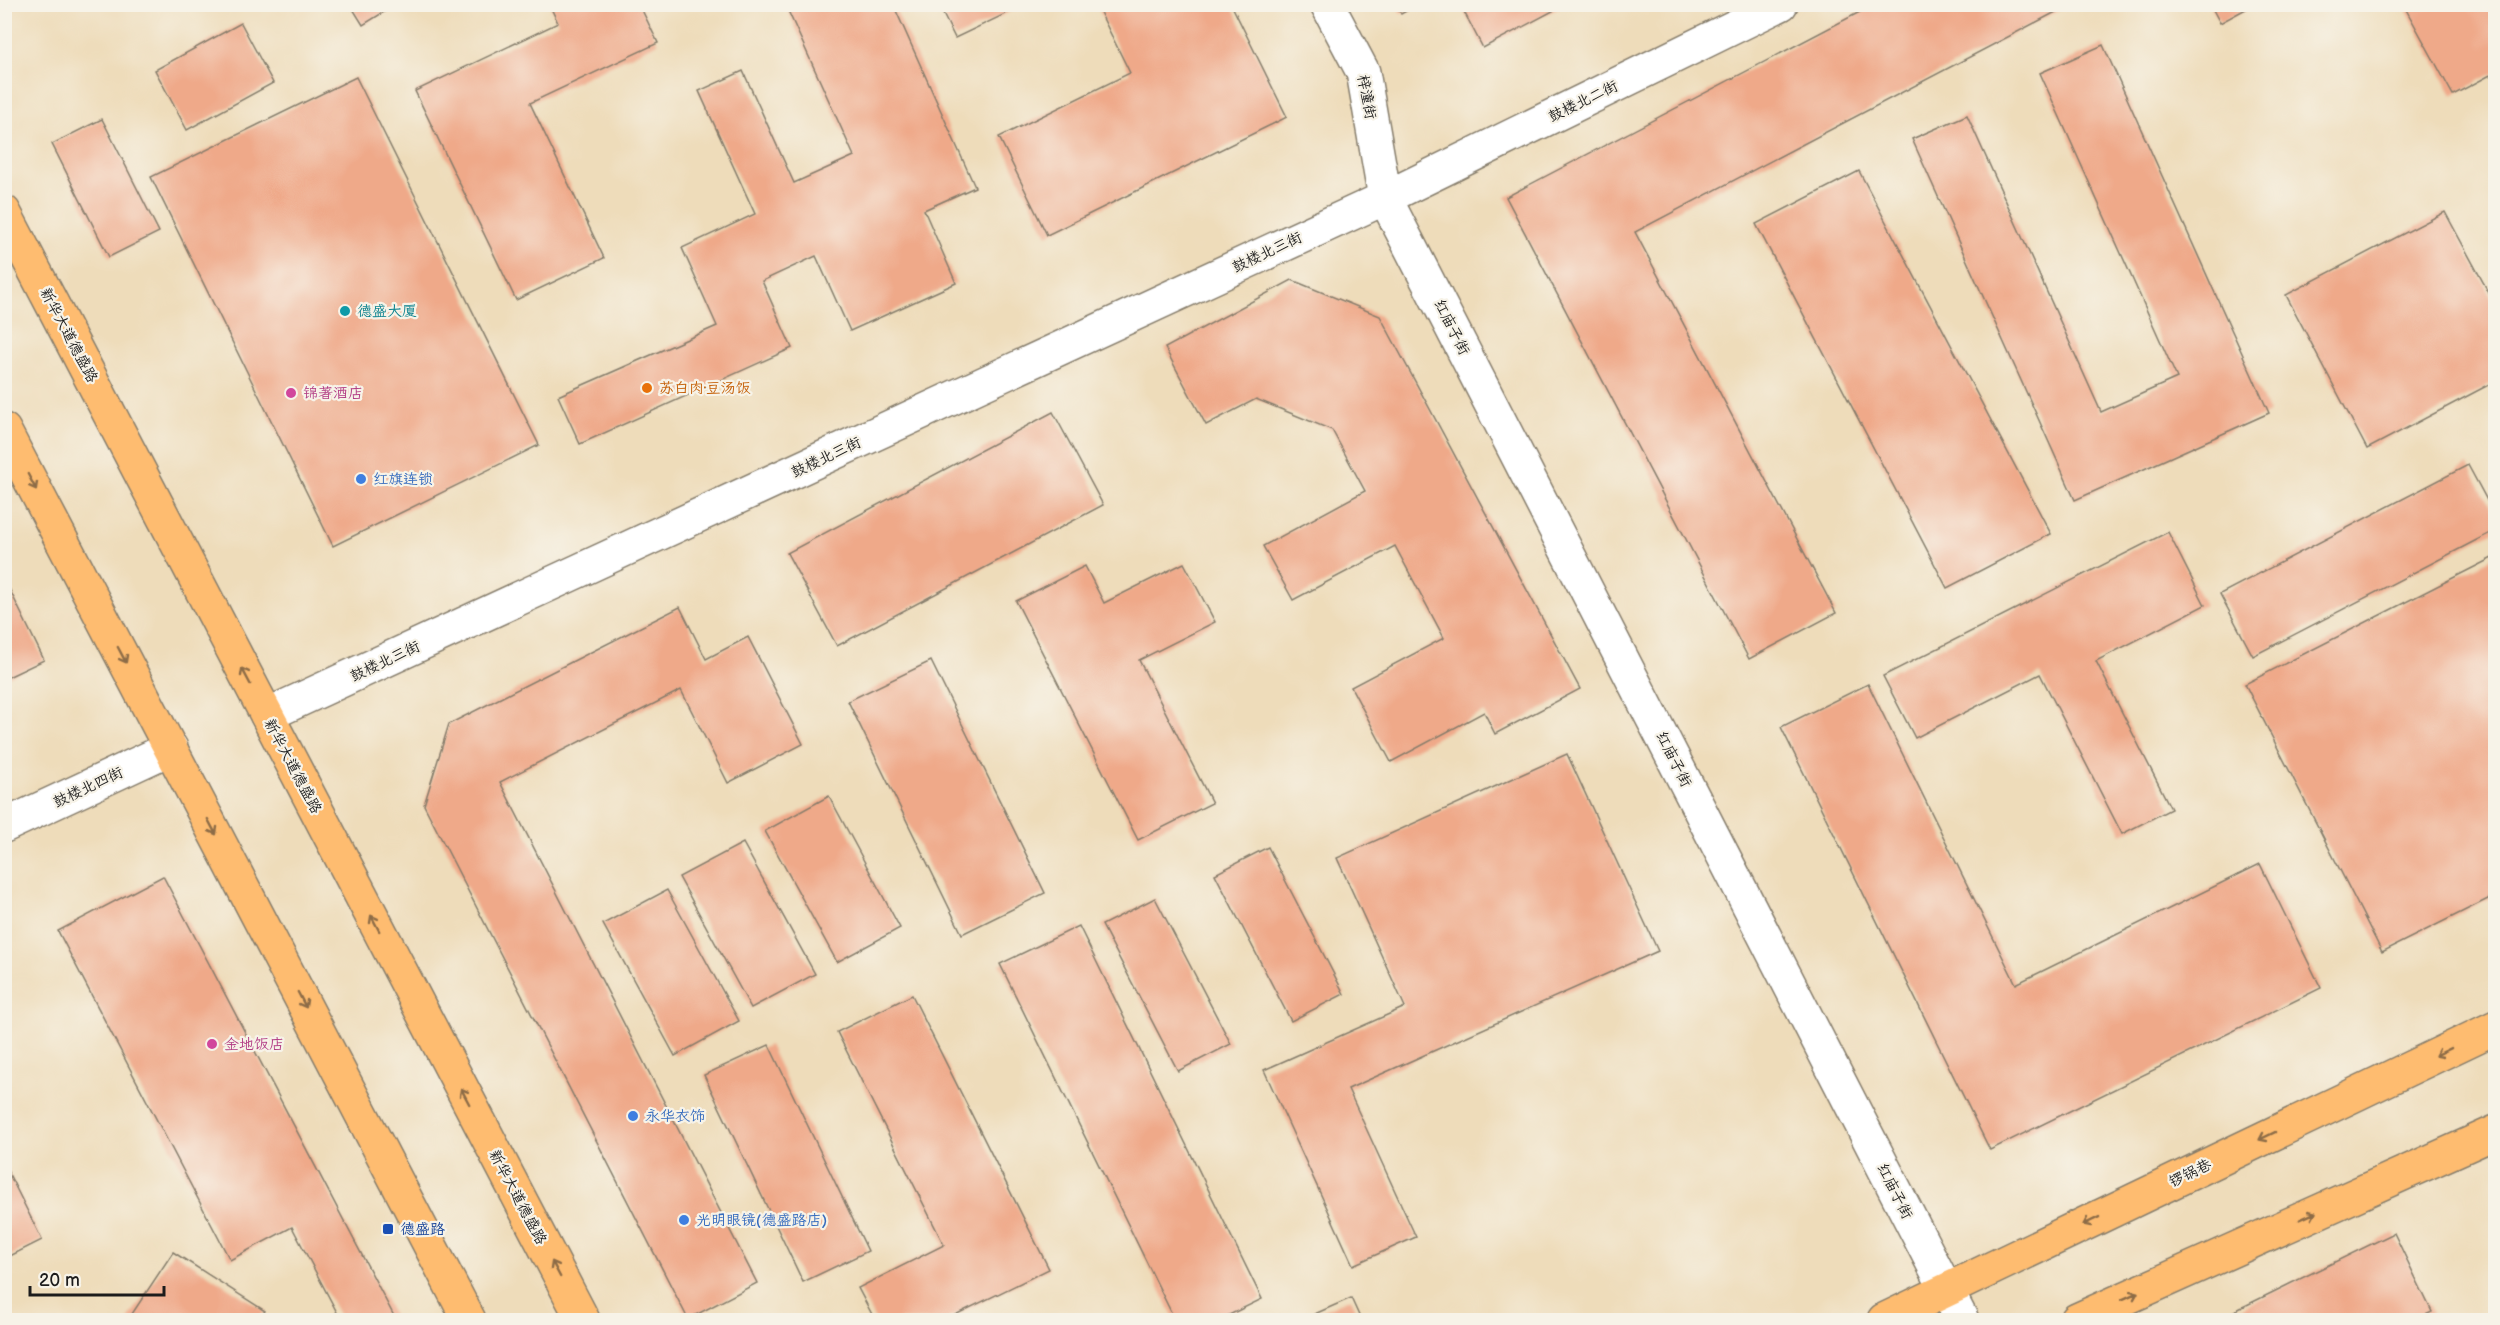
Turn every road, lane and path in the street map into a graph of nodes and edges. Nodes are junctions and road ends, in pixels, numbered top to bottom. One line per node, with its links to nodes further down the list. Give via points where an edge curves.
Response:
1 (1327, 4): 3 (street, 梓潼街, via 1363,72)
2 (1781, 4): 3 (street, 鼓楼北二街)
3 (1385, 198): 6 (street, 鼓楼北三街); 11 (street, 红庙子街)
4 (4, 212): 6 (main road, 新华大道德盛路, one-way to 4)
5 (4, 430): 7 (main road, one-way to 7)
6 (267, 715): 13 (main road, 新华大道德盛路, one-way to 6)
7 (171, 748): 8 (street, 鼓楼北四街); 12 (main road, one-way to 12)
8 (4, 826)
9 (2496, 1027): 11 (main road, 锣锅巷, one-way to 11)
10 (2496, 1132): 16 (main road, one-way to 10)
11 (1946, 1291): 14 (main road, 锣锅巷); 15 (street, 红庙子街)
12 (469, 1320)
13 (583, 1320)
14 (1884, 1320)
15 (1962, 1320)
16 (2077, 1320)

